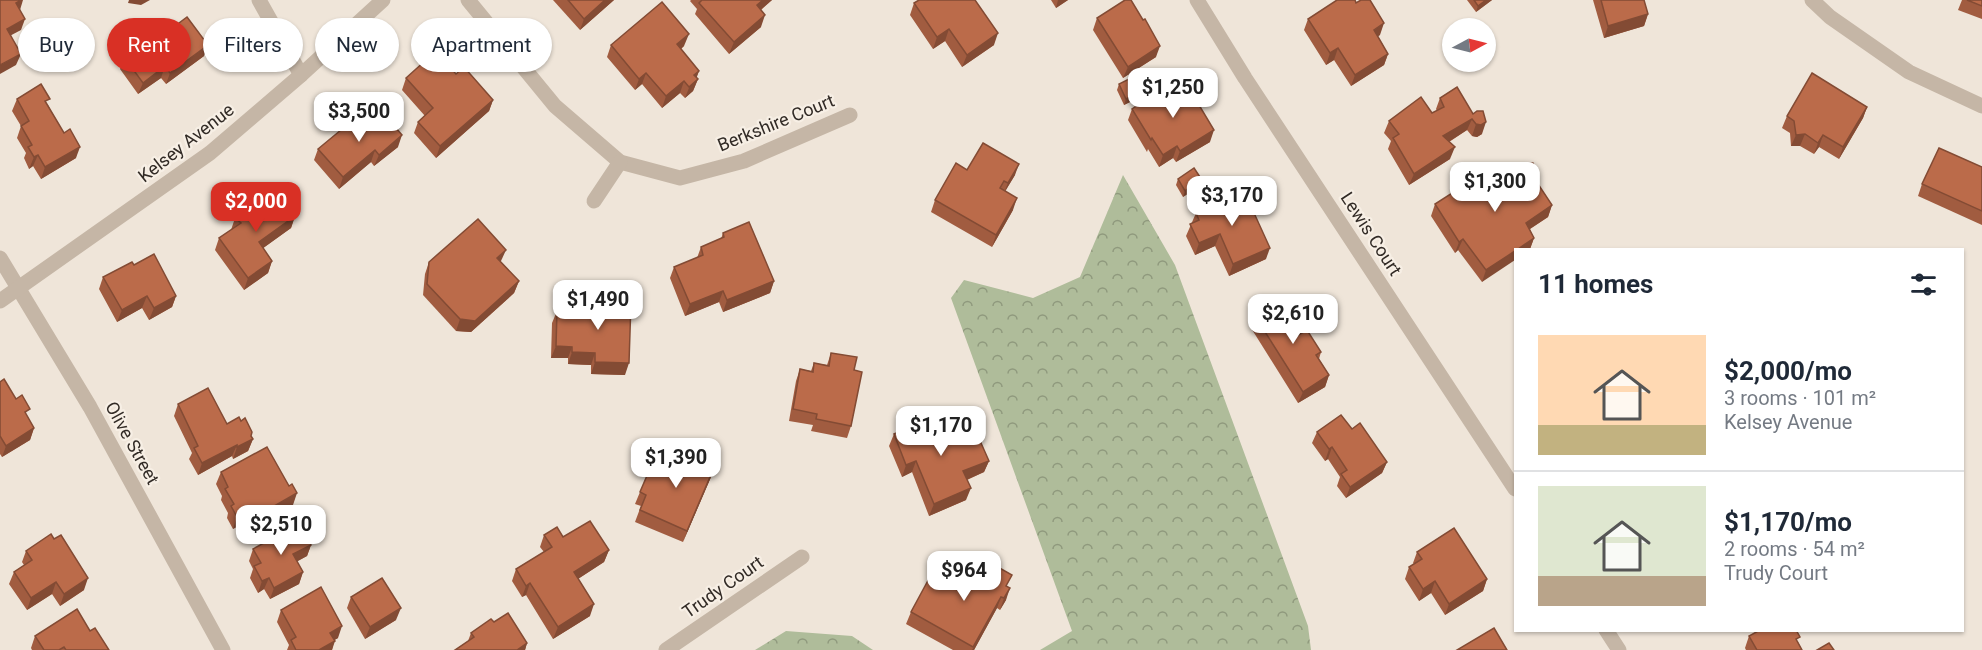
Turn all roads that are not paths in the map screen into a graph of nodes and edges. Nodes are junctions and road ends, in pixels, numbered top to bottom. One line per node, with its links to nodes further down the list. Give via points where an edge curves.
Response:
1 (259, 0): 6 (street)
2 (383, 0): 6 (street, Kelsey Avenue)
3 (468, 0): 9 (street, Berkshire Court, via 555,106)
4 (1197, 0): 14 (street, Lewis Court)
5 (1812, 0): 7 (street, via 1909,72)
6 (301, 75): 12 (street, Kelsey Avenue, via 210,153)
7 (1982, 106)
8 (850, 115): 9 (street, Berkshire Court, via 744,161 680,178)
9 (620, 162): 10 (street)
10 (594, 201)
11 (0, 258): 12 (street, Olive Street)
12 (17, 289): 13 (street, Kelsey Avenue); 17 (street, Olive Street, via 90,407)
13 (0, 301)
14 (1514, 487)
15 (802, 557): 18 (street, Trudy Court)
16 (1607, 632): 19 (street)
17 (223, 650)
18 (666, 650)
19 (1619, 650)

